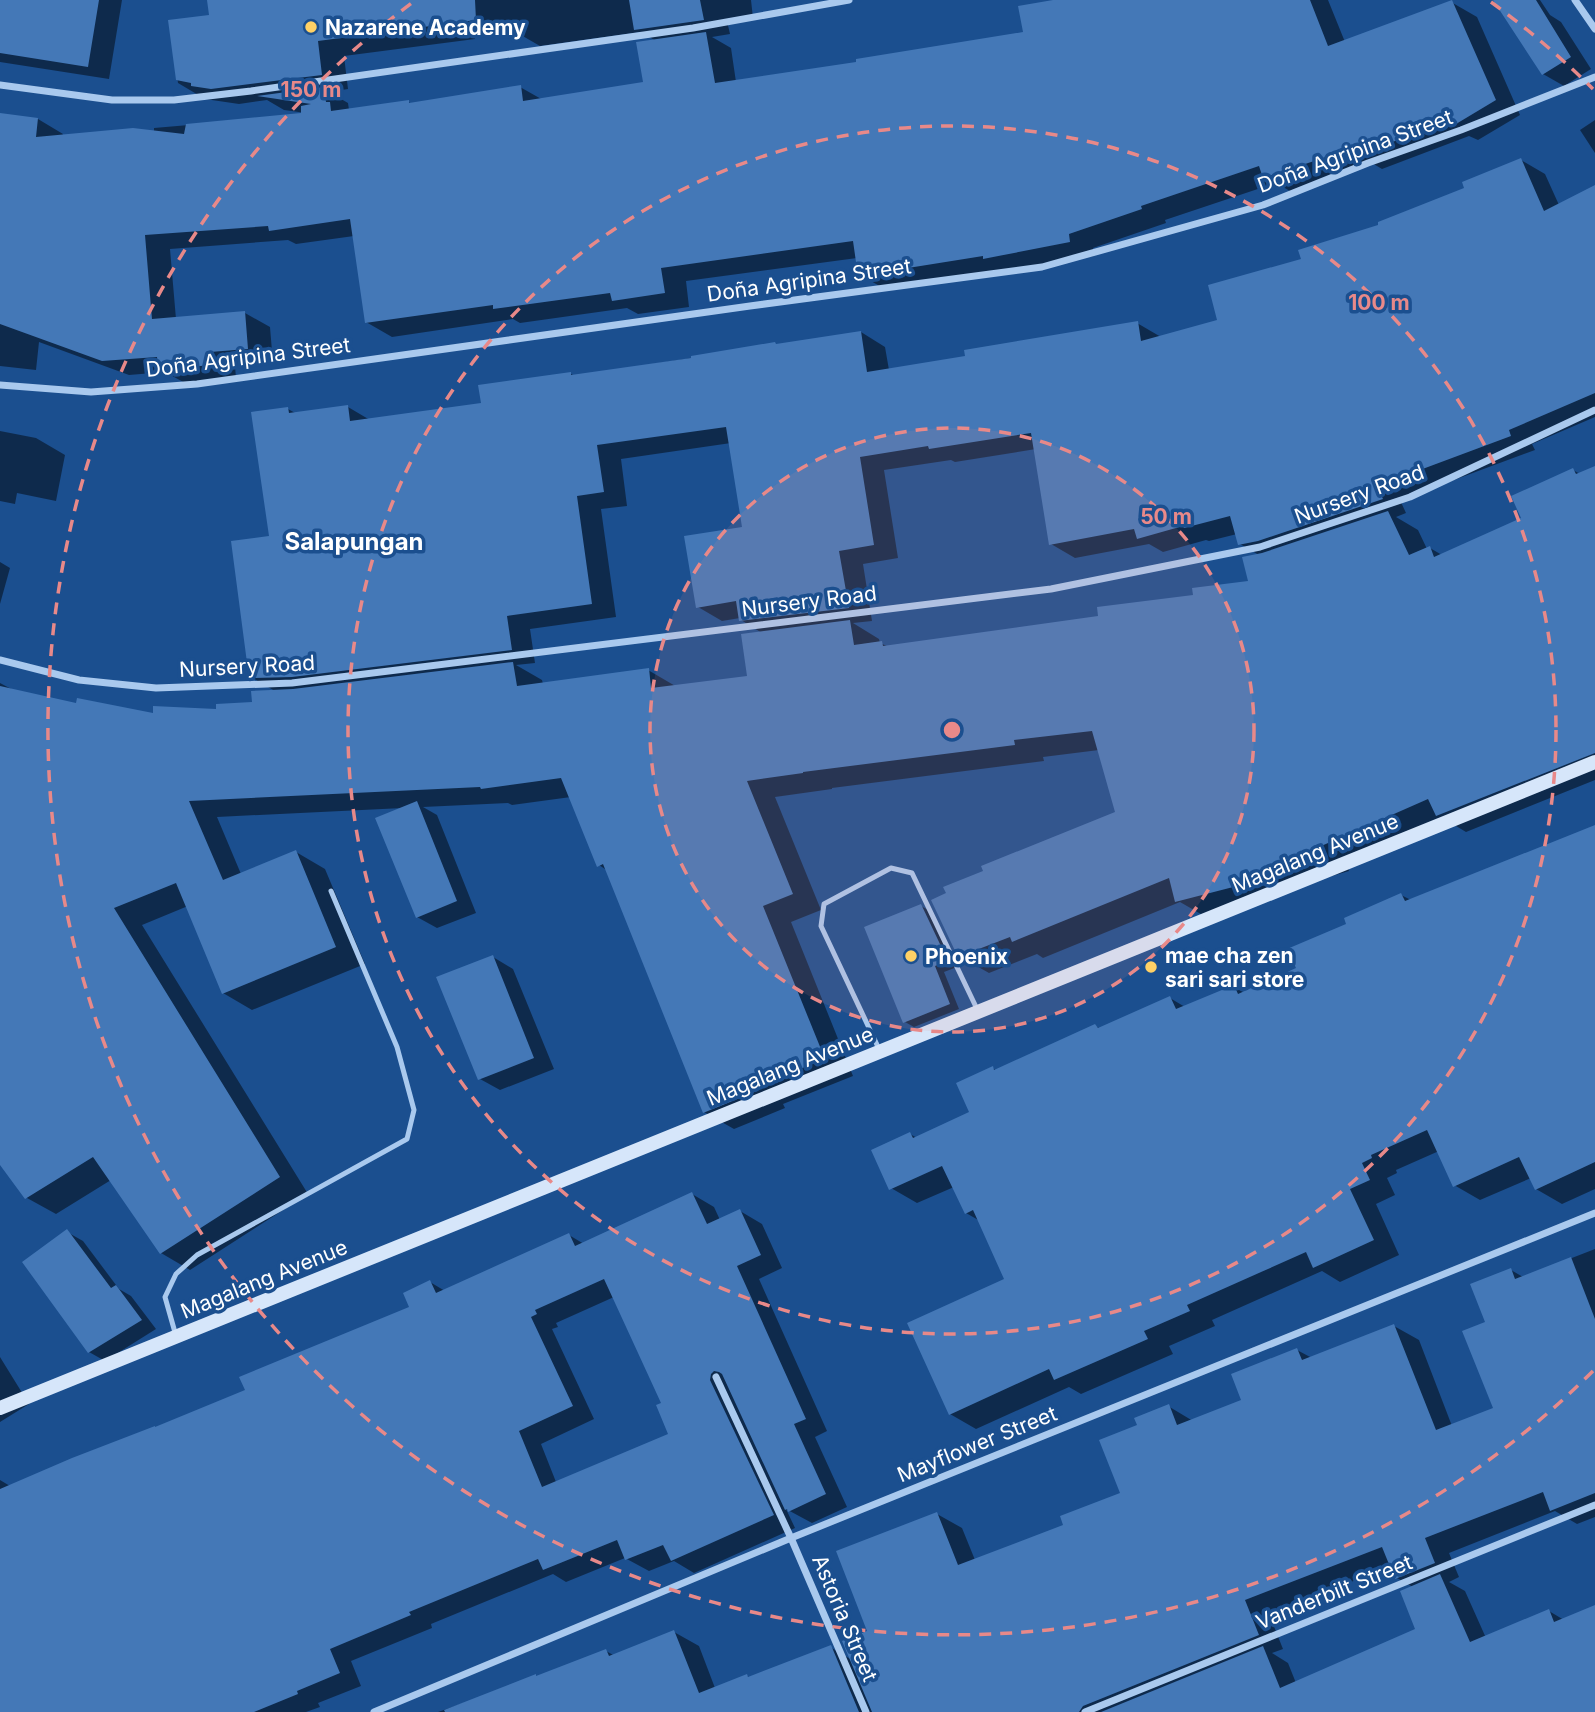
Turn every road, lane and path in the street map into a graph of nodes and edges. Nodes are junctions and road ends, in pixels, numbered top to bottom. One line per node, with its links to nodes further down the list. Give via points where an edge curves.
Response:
1 (849, 0): 3 (street)
2 (1575, 0): 4 (street)
3 (809, 4): 6 (street, via 693,28 174,100 112,100)
4 (1595, 29)
5 (1595, 77): 7 (street, Doña Agripina Street, via 1263,205 1041,267 197,384 91,392)
6 (0, 85)
7 (0, 384)
8 (1595, 410): 9 (street, Nursery Road, via 1410,497 1260,547 1051,589 292,683 156,688 79,680)
9 (0, 660)
10 (1595, 762): 12 (street, Magalang Avenue)
11 (331, 891): 15 (lane, via 397,1047 414,1110 407,1139 197,1255 176,1274 165,1297)
12 (979, 1012): 13 (street, Magalang Avenue); 13 (lane, via 912,873 891,868 824,904 821,926)
13 (880, 1052): 15 (street, Magalang Avenue)
14 (1595, 1213): 19 (street, Mayflower Street)
15 (176, 1337): 17 (street, Magalang Avenue)
16 (716, 1377): 19 (street, Astoria Street)
17 (0, 1408)
18 (1595, 1505): 22 (street, Vanderbilt Street)
19 (791, 1538): 20 (street, Mayflower Street); 21 (street, Astoria Street)
20 (374, 1712)
21 (866, 1712)
22 (1085, 1712)

